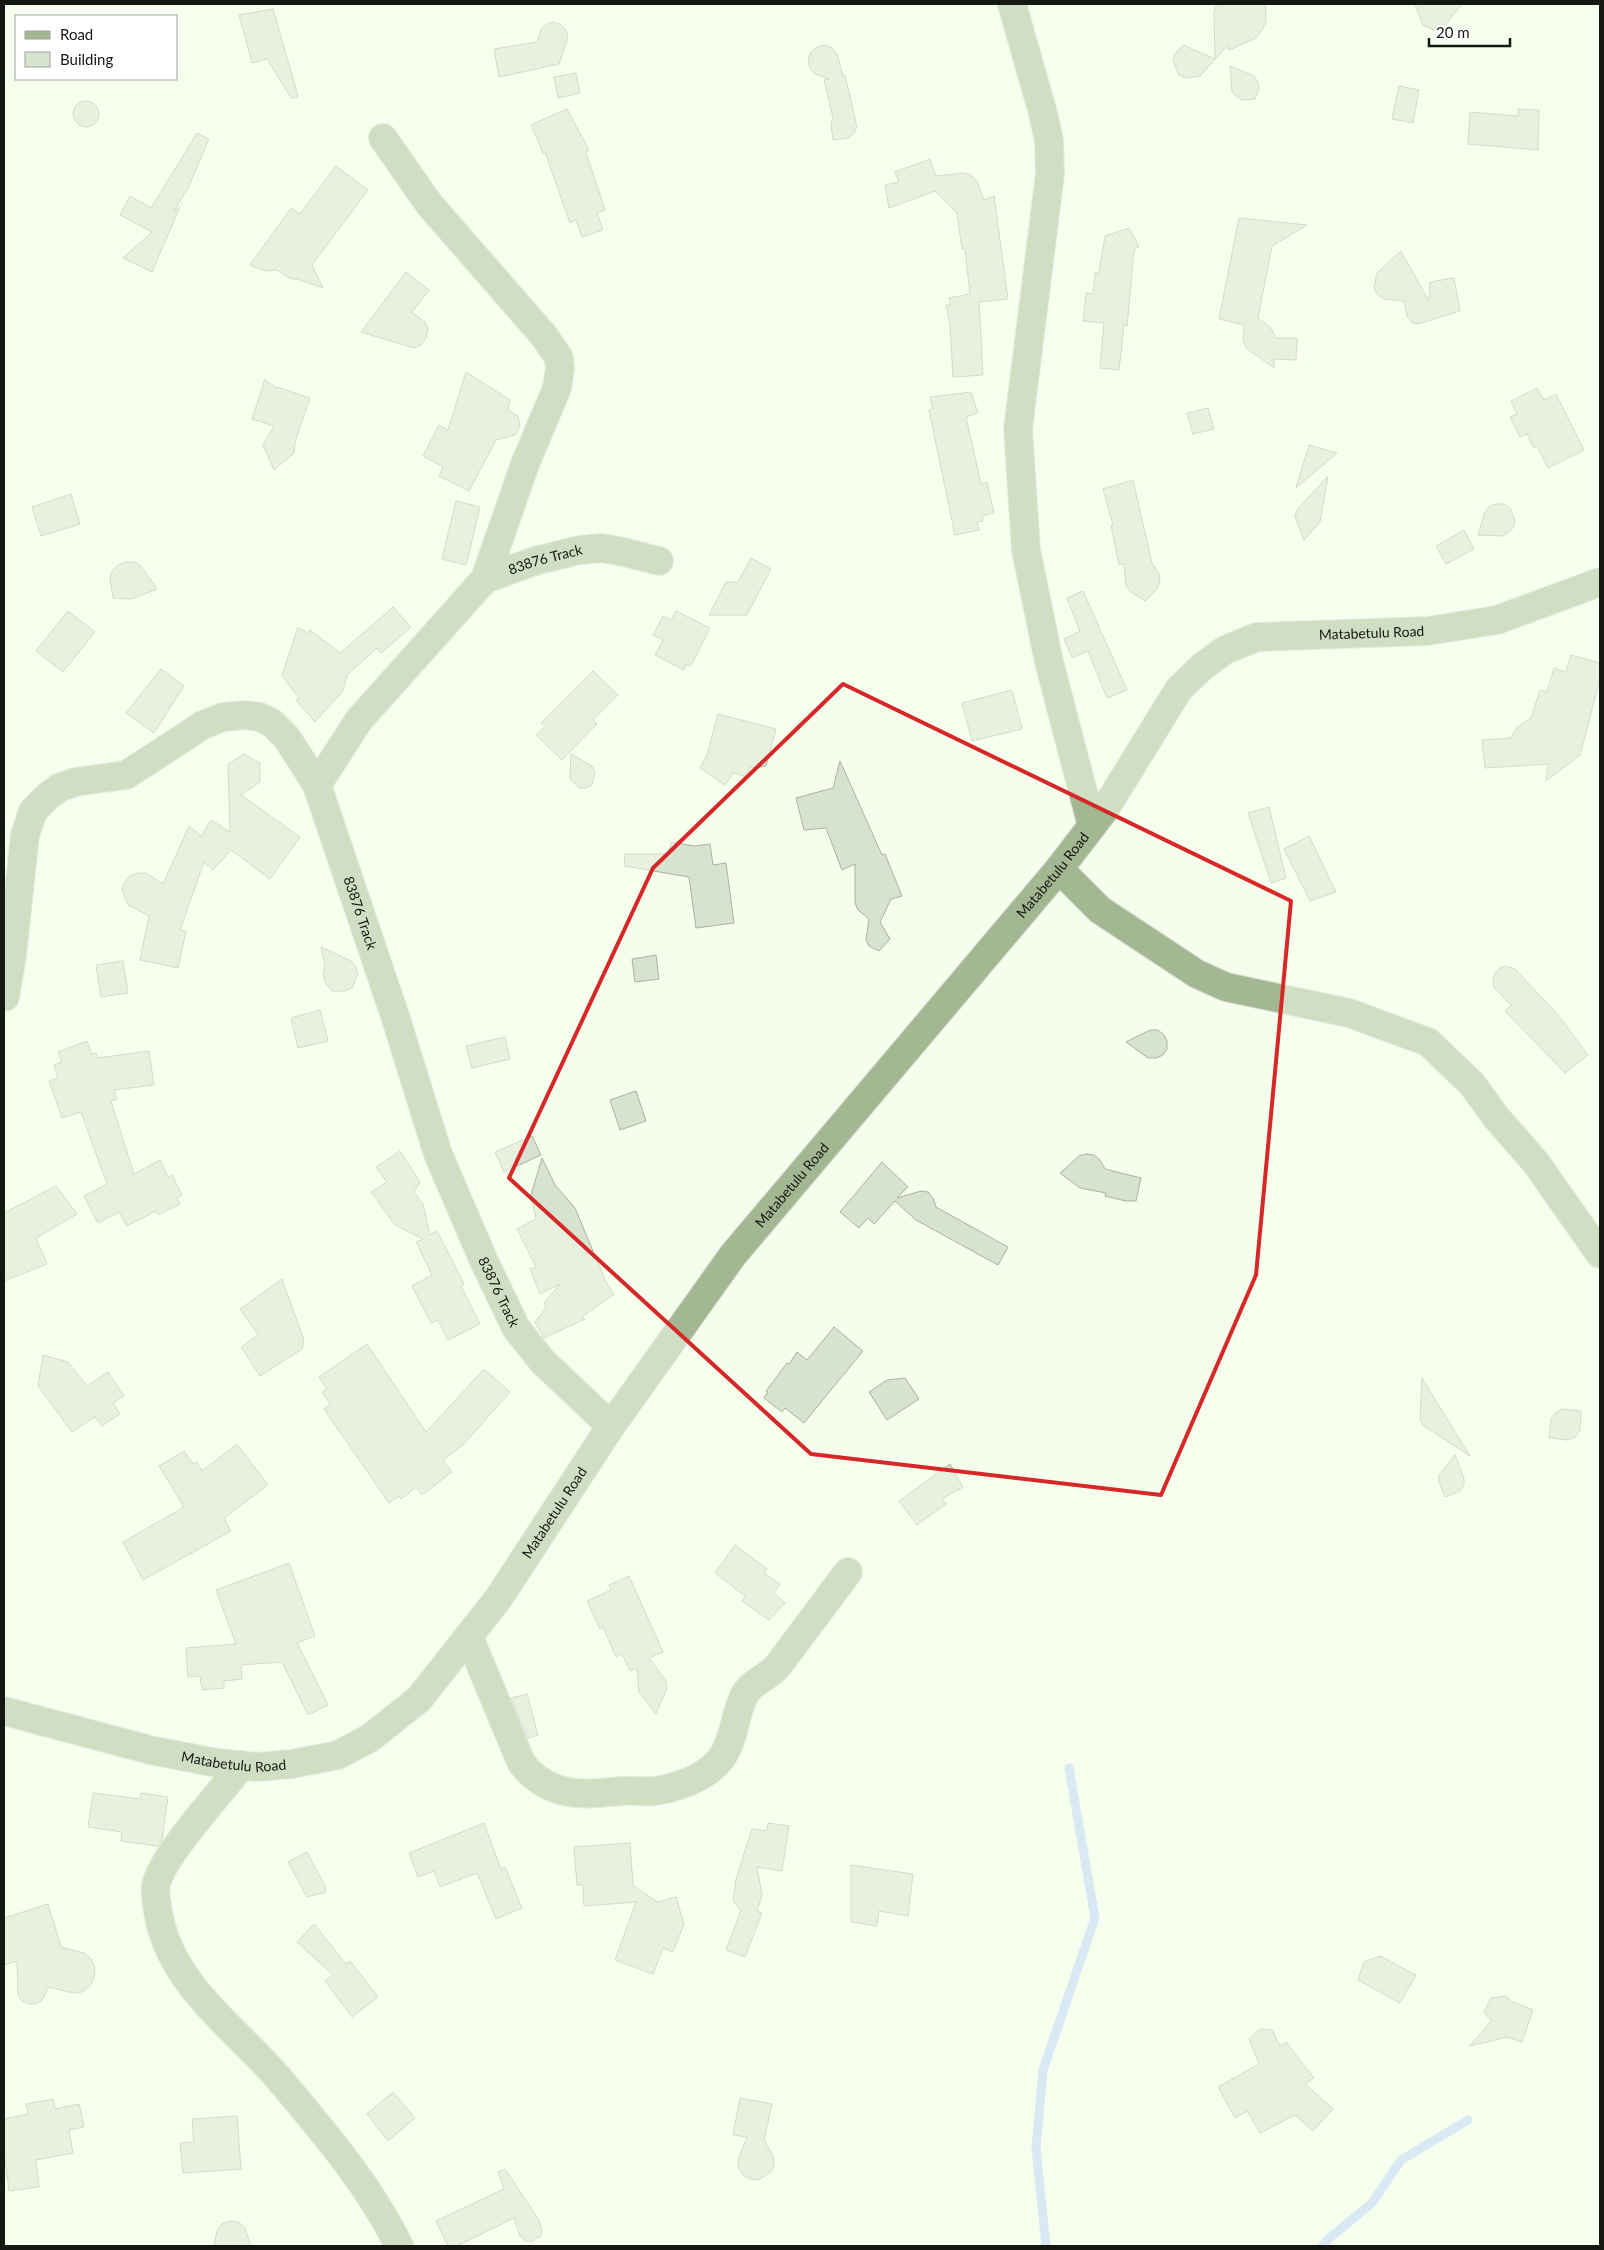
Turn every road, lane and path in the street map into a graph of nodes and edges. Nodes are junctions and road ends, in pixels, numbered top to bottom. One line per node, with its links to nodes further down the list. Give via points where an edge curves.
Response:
1 (1012, 4): 7 (street, via 1049,141 1050,174 1018,429 1026,550 1048,662)
2 (383, 138): 4 (street, via 429,204 545,337 559,358 557,388 525,464)
3 (659, 561): 4 (street, 83876 Track, via 619,550 579,550)
4 (485, 579): 6 (street, 83876 Track, via 359,720)
5 (1600, 582): 7 (street, Matabetulu Road, via 1496,620 1426,631 1257,637 1225,650 1179,689)
6 (317, 785): 9 (street, via 287,738 272,723 245,715 223,717 203,725 126,775 75,782 59,788 33,811 25,835); 11 (street, 83876 Track, via 438,1154 484,1261 516,1328 543,1362)
7 (1092, 826): 8 (street, Matabetulu Road)
8 (1059, 869): 10 (street, via 1100,910 1197,974 1226,987 1349,1013 1428,1042 1472,1084 1536,1163); 11 (street, Matabetulu Road, via 733,1255)
9 (5, 997)
10 (1600, 1254)
11 (611, 1426): 13 (street, Matabetulu Road, via 498,1599)
12 (848, 1572): 13 (street, via 777,1667 745,1694 719,1761 684,1784 656,1791 576,1792 556,1789 528,1773)
13 (469, 1637): 15 (street, Matabetulu Road, via 419,1699 370,1738 338,1755 292,1764)
14 (4, 1712): 15 (street, Matabetulu Road, via 150,1750)
15 (242, 1765): 16 (street, via 178,1844 163,1868 156,1884 156,1905 164,1935 175,1963 205,2004 278,2078 318,2127 386,2218)
16 (399, 2246)

